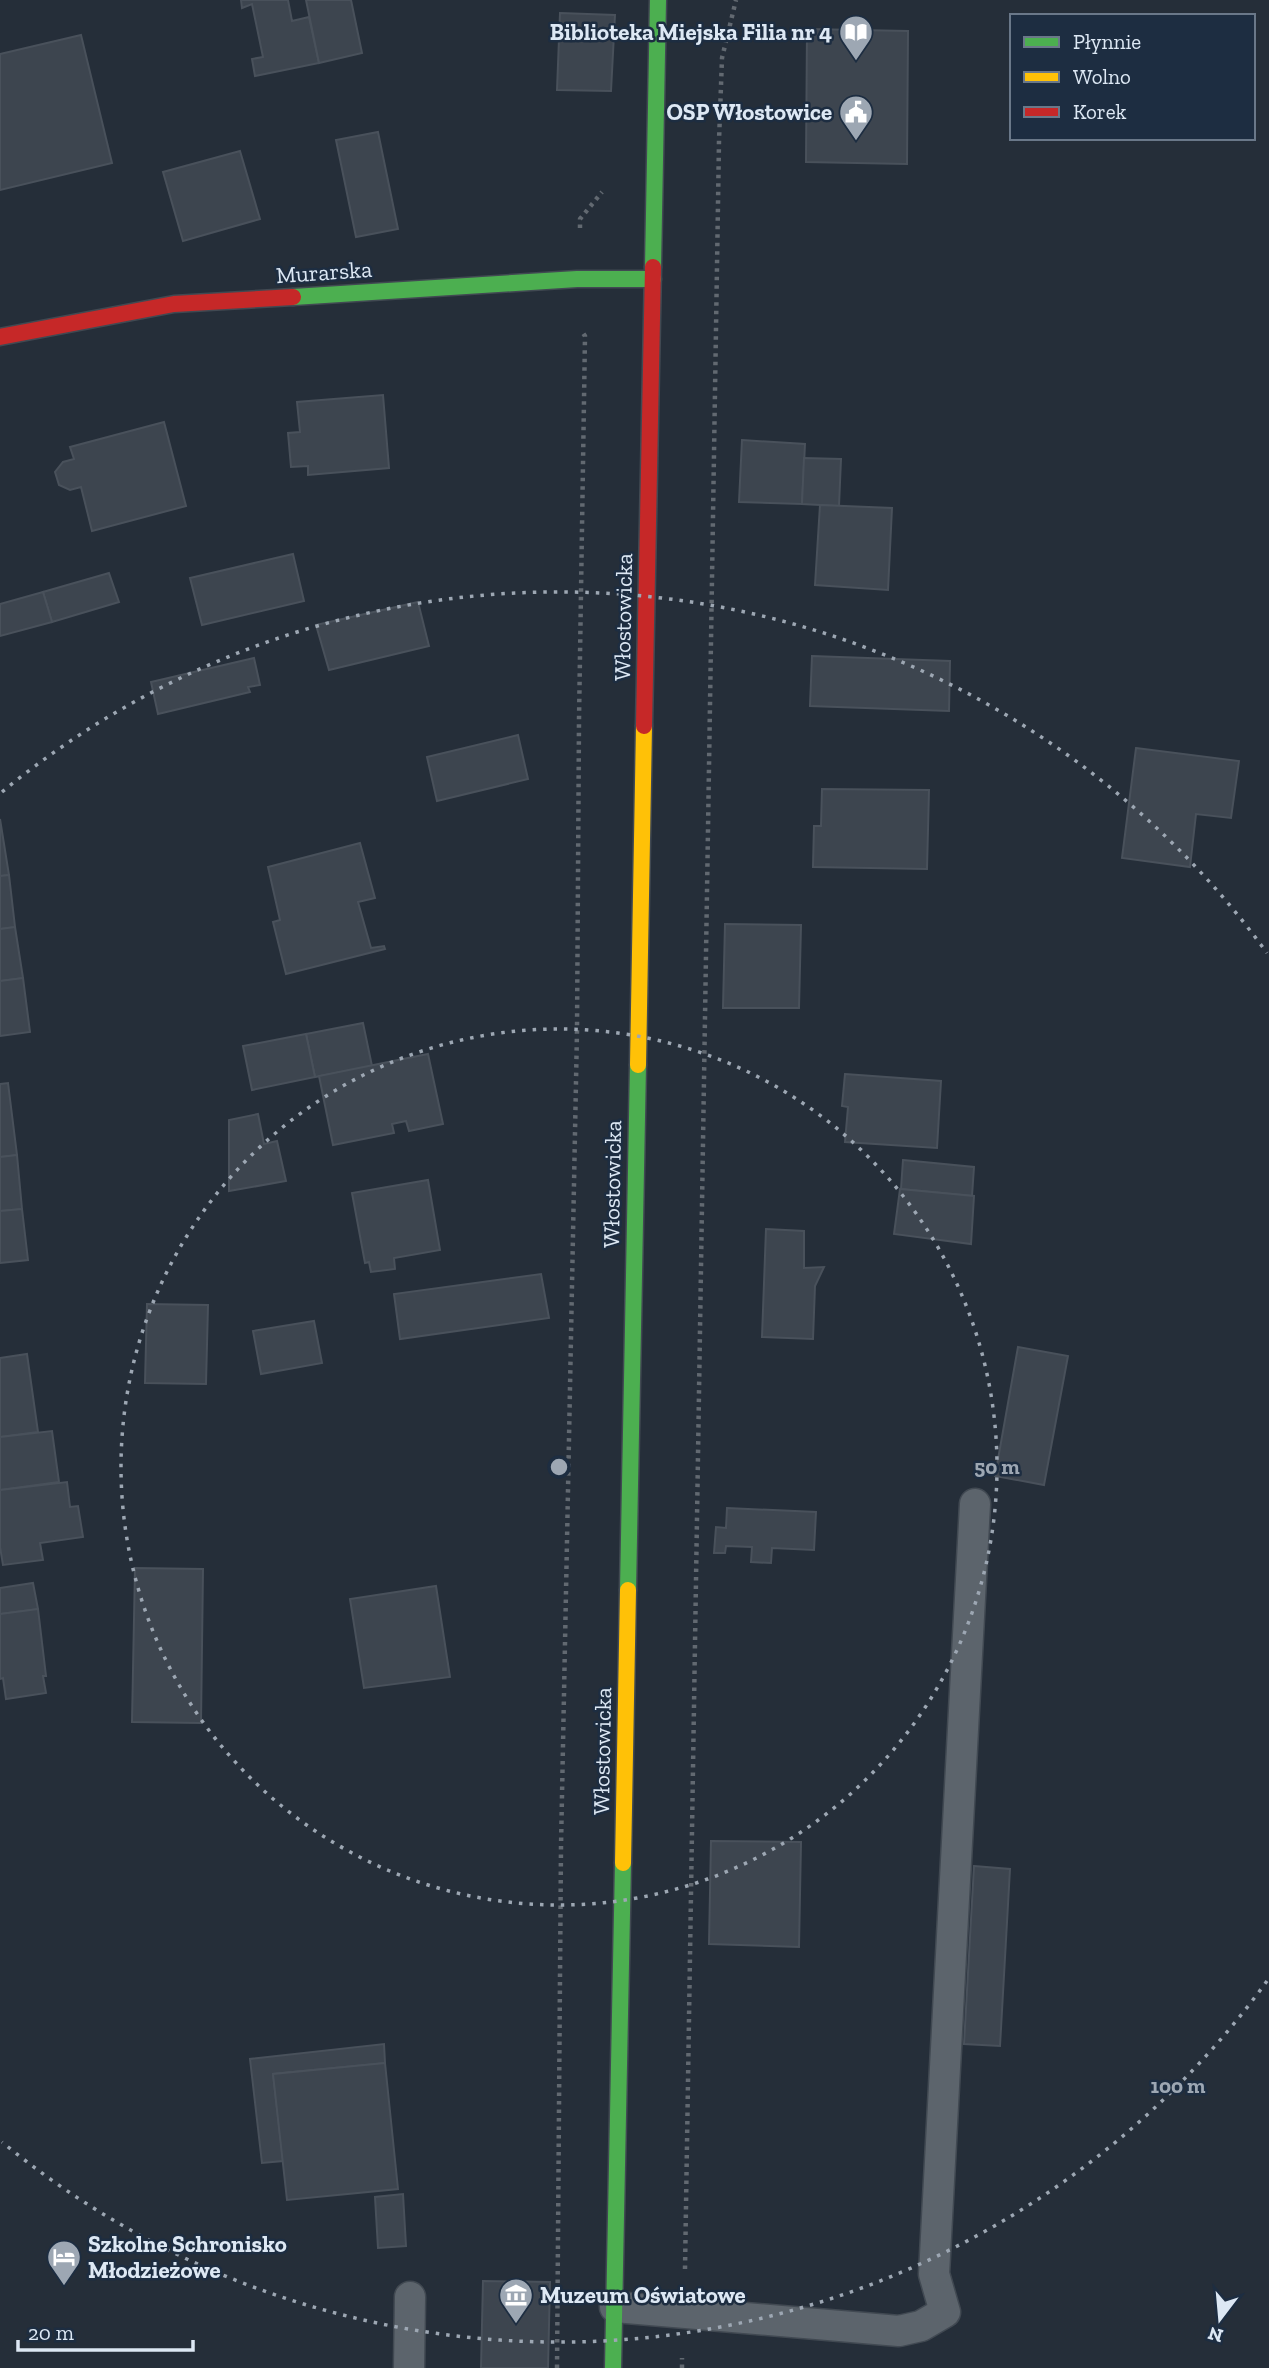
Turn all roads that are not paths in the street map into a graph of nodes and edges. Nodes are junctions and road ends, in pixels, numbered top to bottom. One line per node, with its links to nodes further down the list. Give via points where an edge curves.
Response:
1 (658, 0): 2 (main road, Włostowicka)
2 (653, 279): 3 (main road, Murarska, via 577,279 174,304); 6 (main road, Włostowicka)
3 (0, 337)
4 (975, 1504): 6 (lane, via 934,2274 945,2312 921,2326 899,2331)
5 (410, 2297): 7 (lane)
6 (615, 2307): 8 (main road, Włostowicka)
7 (409, 2368)
8 (612, 2368)

